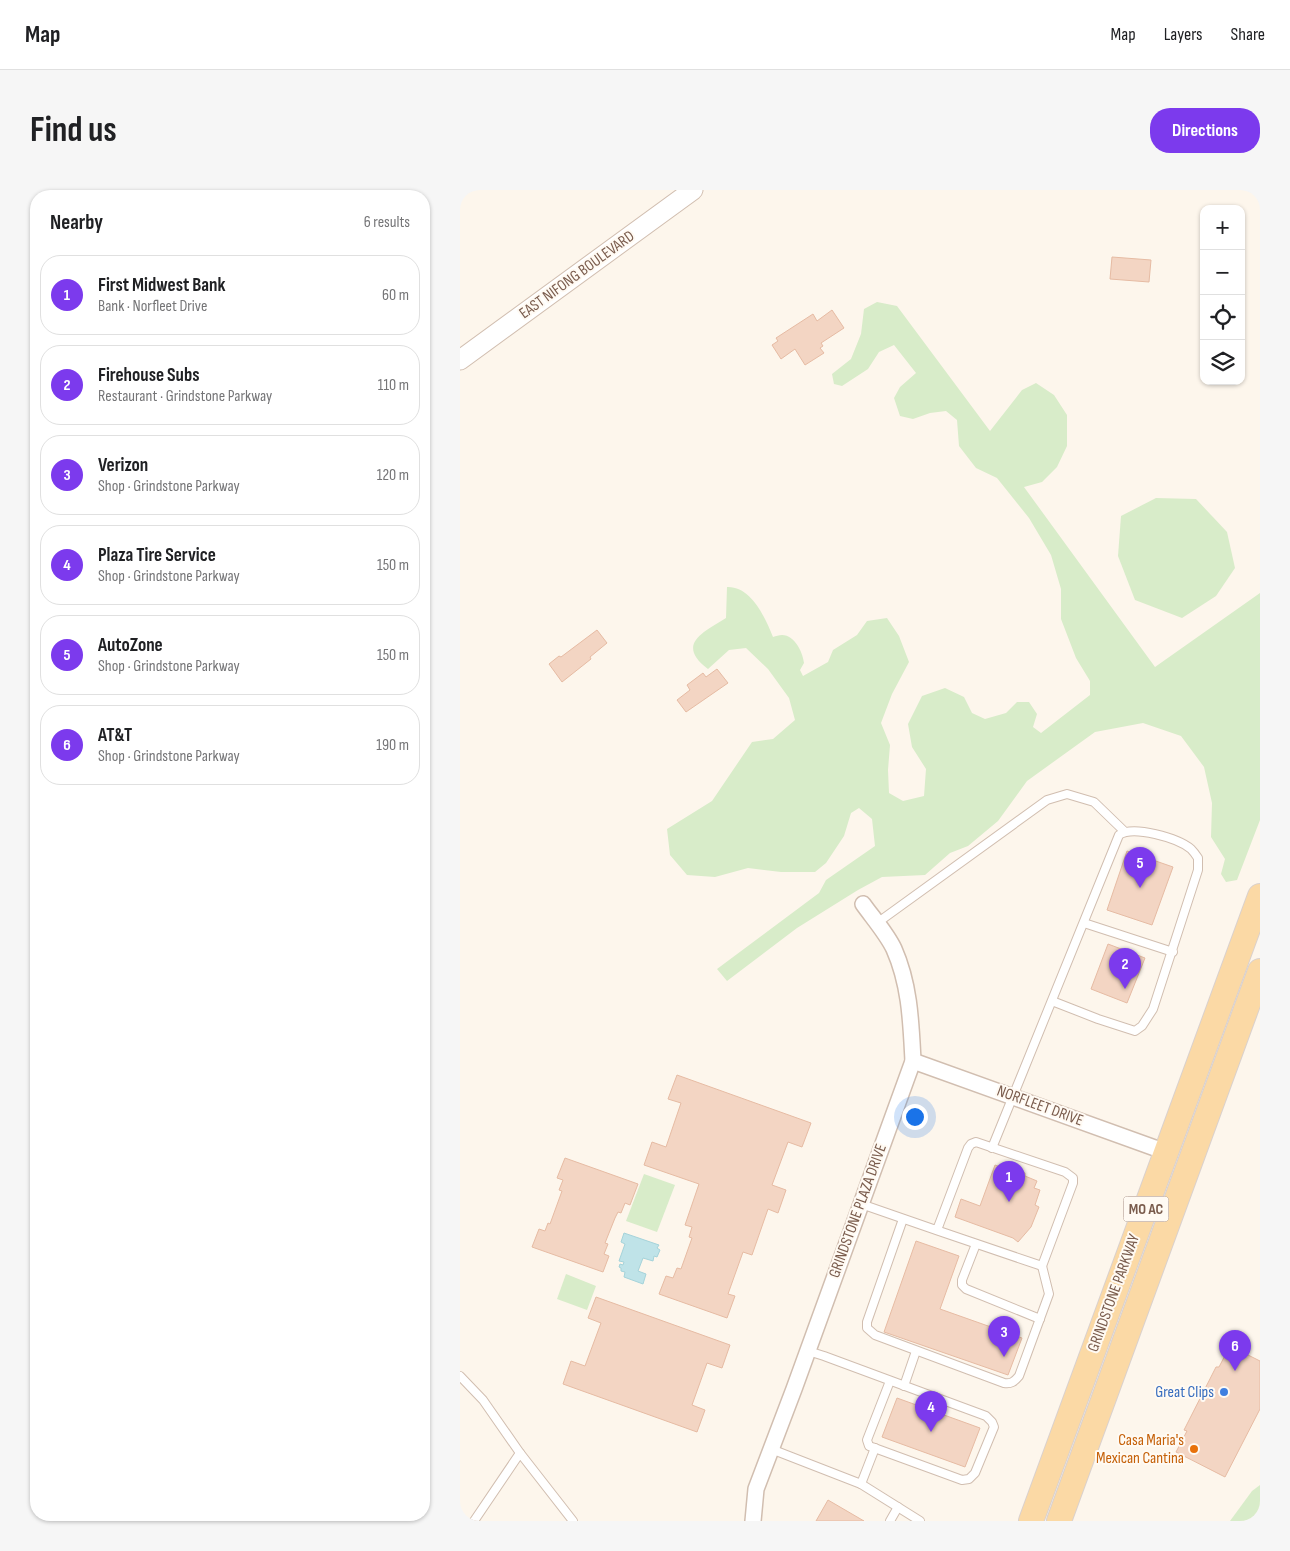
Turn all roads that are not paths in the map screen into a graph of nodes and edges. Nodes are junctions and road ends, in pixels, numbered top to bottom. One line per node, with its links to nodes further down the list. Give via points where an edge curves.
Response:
1 (693, 190): 2 (street, EAST NIFONG BOULEVARD)
2 (460, 360)
3 (1124, 831): 6 (lane, via 1094,802 1068,794 1046,800); 7 (lane, via 1119,835); 8 (lane, via 1163,836 1183,844 1198,858 1198,870)
4 (1260, 896): 14 (main road, GRINDSTONE PARKWAY / MO AC)
5 (863, 904): 6 (street, GRINDSTONE PLAZA DRIVE)
6 (876, 923): 11 (street, GRINDSTONE PLAZA DRIVE, via 893,948 905,980)
7 (1084, 923): 8 (lane); 10 (lane)
8 (1173, 952): 10 (lane, via 1153,1009 1136,1032)
9 (1260, 971): 37 (main road, GRINDSTONE PARKWAY / MO AC)
10 (1052, 1001): 12 (lane)
11 (913, 1061): 12 (street, NORFLEET DRIVE); 15 (street, GRINDSTONE PLAZA DRIVE)
12 (1013, 1097): 13 (lane); 14 (street, NORFLEET DRIVE)
13 (992, 1148): 17 (lane, via 976,1142 968,1148); 19 (lane, via 1065,1172 1073,1178)
14 (1166, 1152): 36 (main road, GRINDSTONE PARKWAY / MO AC)
15 (861, 1204): 16 (lane); 21 (street, GRINDSTONE PLAZA DRIVE)
16 (903, 1219): 17 (lane); 22 (lane, via 867,1328 874,1336)
17 (937, 1230): 18 (lane)
18 (976, 1244): 19 (lane); 20 (lane, via 962,1285)
19 (1042, 1266): 20 (lane, via 1049,1294)
20 (1040, 1319): 22 (lane, via 1019,1376 1009,1384)
21 (808, 1350): 24 (lane); 27 (street, GRINDSTONE PLAZA DRIVE)
22 (916, 1351): 25 (lane)
23 (460, 1376): 28 (lane, via 483,1400)
24 (890, 1381): 25 (lane); 26 (lane, via 867,1440 869,1446)
25 (904, 1386): 26 (lane, via 986,1416 992,1422 994,1427 975,1473 962,1480)
26 (875, 1448): 29 (lane)
27 (771, 1449): 29 (lane); 33 (street, GRINDSTONE PLAZA DRIVE, via 756,1488)
28 (520, 1453): 31 (lane); 32 (lane)
29 (861, 1484): 30 (lane)
30 (898, 1507): 34 (lane); 35 (lane)
31 (474, 1521)
32 (573, 1521)
33 (753, 1521)
34 (890, 1521)
35 (920, 1521)
36 (1030, 1521)
37 (1060, 1521)

